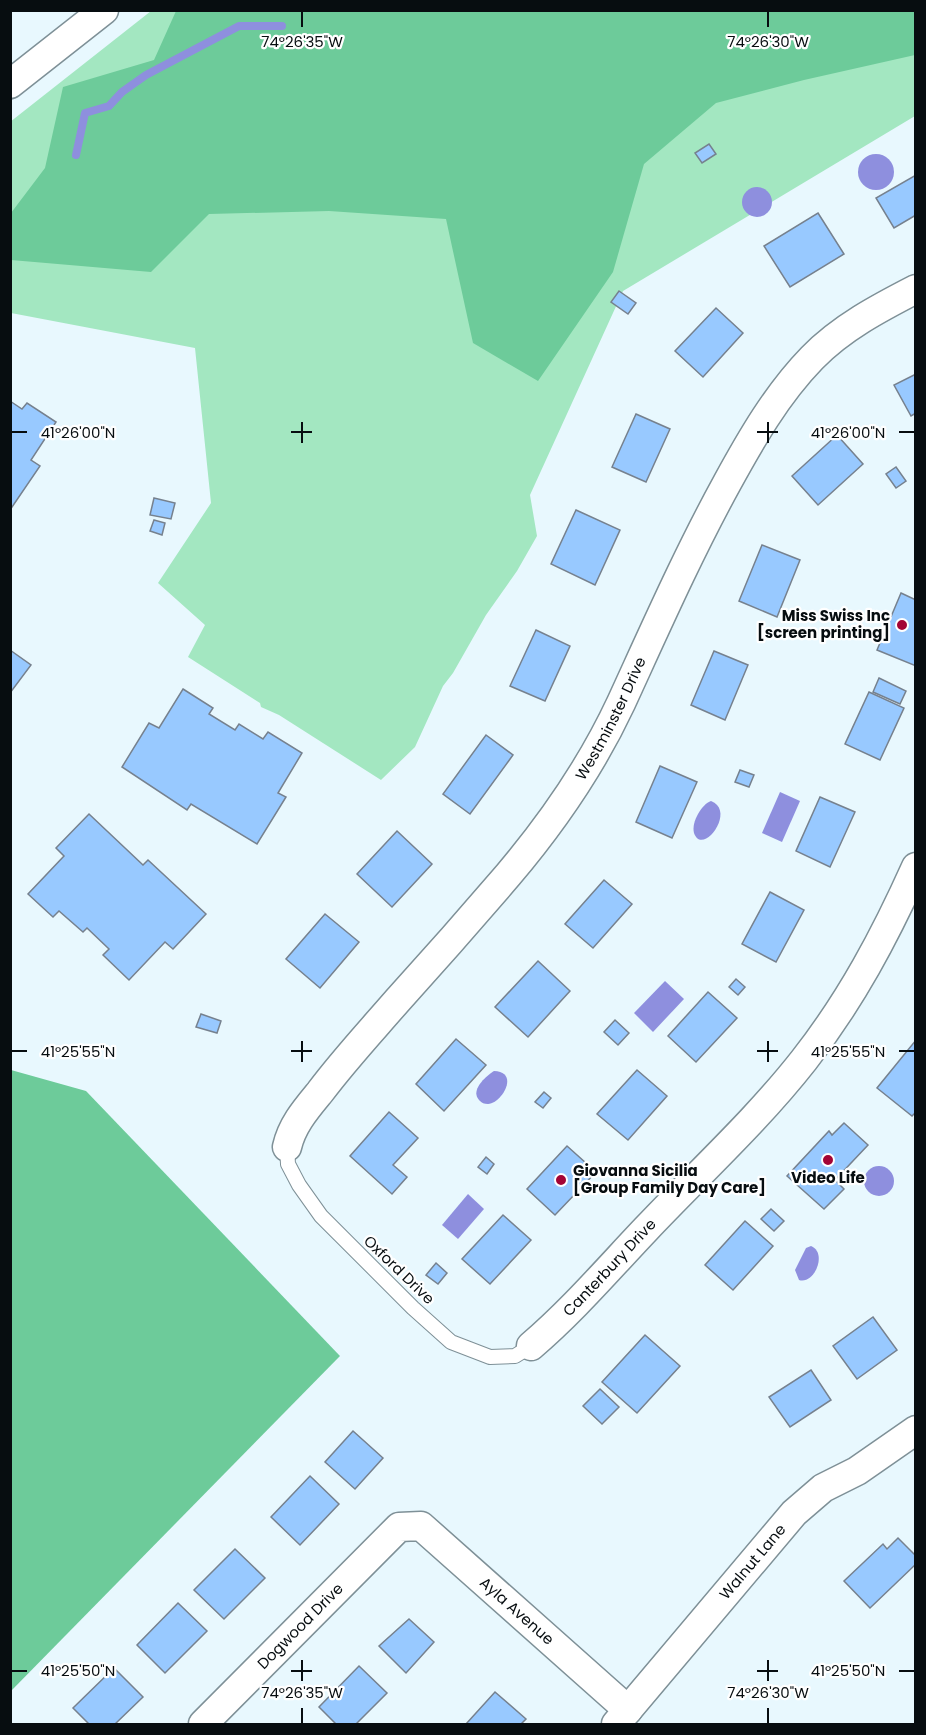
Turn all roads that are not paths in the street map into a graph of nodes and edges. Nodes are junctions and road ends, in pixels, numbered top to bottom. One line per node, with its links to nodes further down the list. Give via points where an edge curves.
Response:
1 (104, 10): 2 (street)
2 (10, 84)
3 (915, 289): 5 (street, Westminster Drive, via 854,323 792,380 753,436 711,513 621,704 571,793 519,862 341,1064 297,1121)
4 (915, 867): 6 (street, Canterbury Drive, via 865,971 804,1060 587,1294)
5 (287, 1147): 6 (lane, Oxford Drive, via 288,1164 321,1216 451,1342 490,1358 515,1356)
6 (531, 1346)
7 (915, 1430): 9 (street, Walnut Lane, via 857,1471 824,1488 794,1513)
8 (399, 1527): 9 (street, Ayla Avenue, via 421,1526); 10 (street, Dogwood Drive)
9 (622, 1717)
10 (203, 1725)

